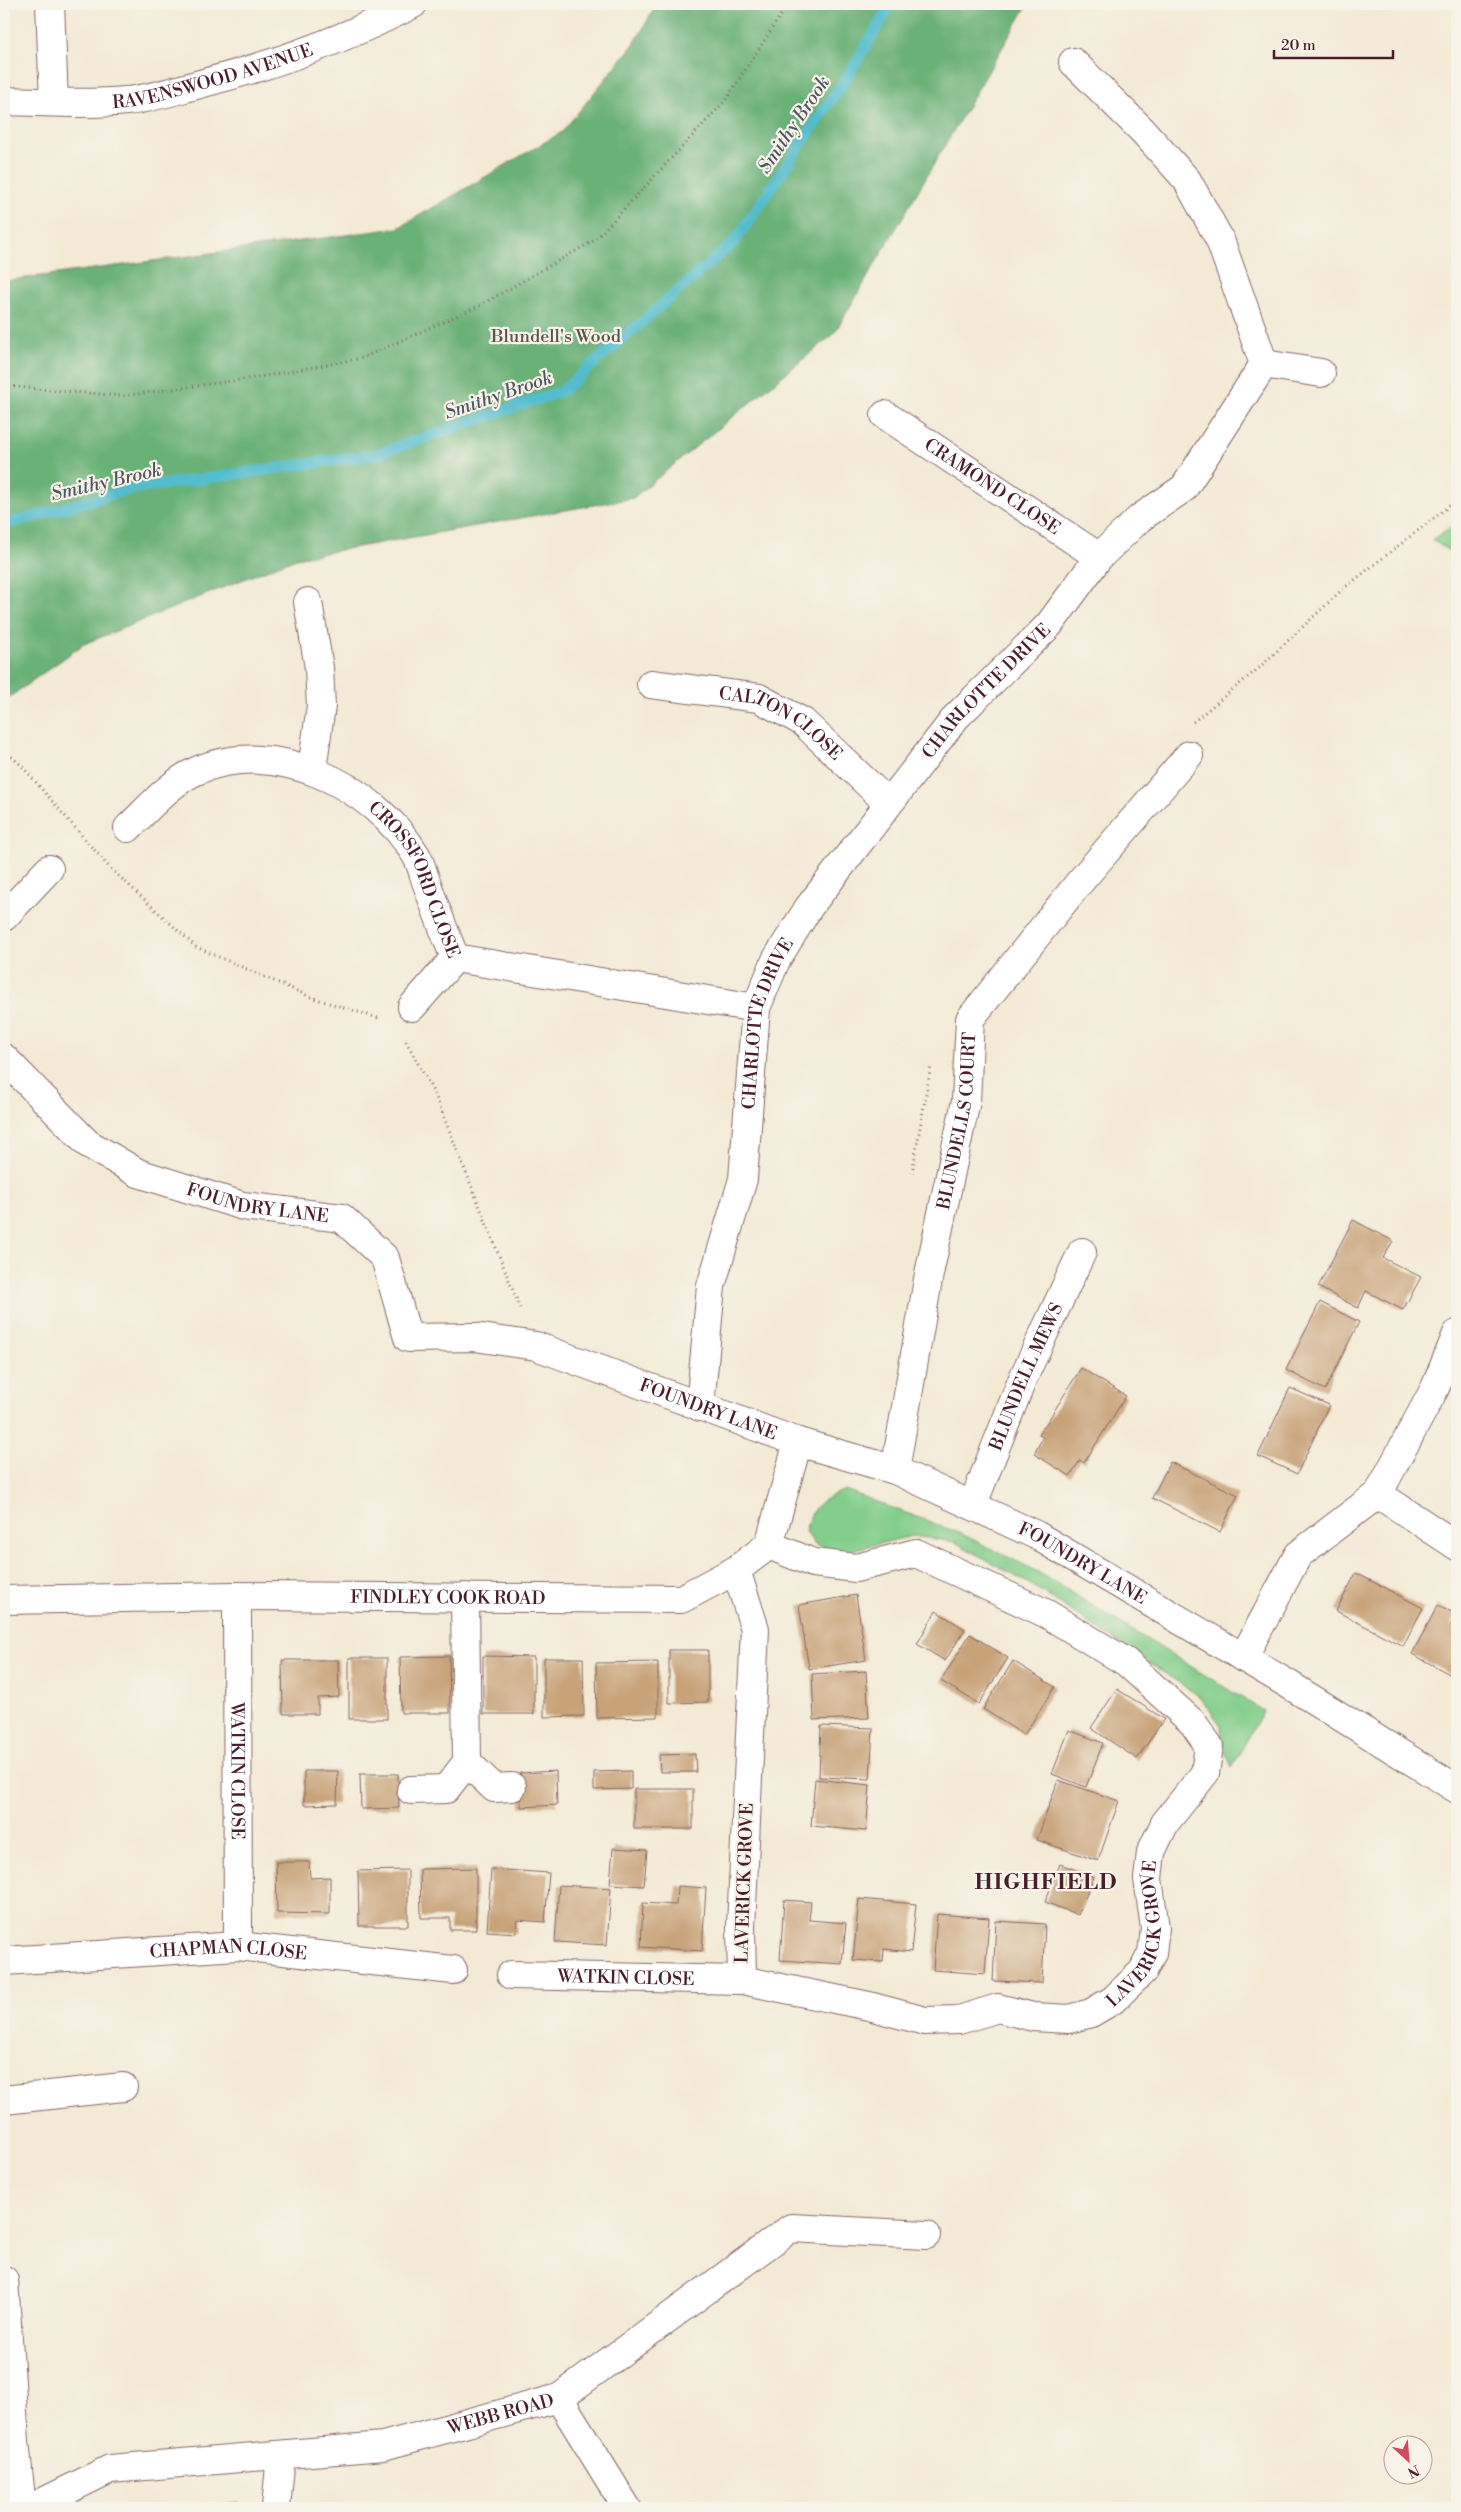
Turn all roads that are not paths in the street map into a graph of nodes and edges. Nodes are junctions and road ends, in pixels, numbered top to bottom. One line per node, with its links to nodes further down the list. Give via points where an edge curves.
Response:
1 (50, 4): 5 (street)
2 (413, 4): 5 (street, RAVENSWOOD AVENUE, via 369,27 243,73 126,101)
3 (1073, 62): 6 (street, via 1142,130 1186,180 1220,240)
4 (4, 101): 5 (street, RAVENSWOOD AVENUE)
5 (54, 102)
6 (1264, 364): 7 (street); 9 (street, CHARLOTTE DRIVE, via 1184,488 1140,518)
7 (1321, 373)
8 (885, 415): 9 (street, CRAMOND CLOSE)
9 (1099, 557): 14 (street, CHARLOTTE DRIVE, via 1049,626 956,717)
10 (308, 602): 13 (street, via 319,668 321,706)
11 (651, 684): 14 (street, CALTON CLOSE, via 759,698 803,722)
12 (1189, 755): 26 (street, BLUNDELLS COURT, via 1078,884 970,1019 966,1101 929,1274)
13 (312, 769): 15 (street, CROSSFORD CLOSE, via 248,759 194,772 165,793); 18 (street, CROSSFORD CLOSE, via 373,807 396,826 418,857)
14 (888, 803): 20 (street, CHARLOTTE DRIVE, via 809,907 776,960)
15 (128, 828)
16 (49, 869): 17 (street)
17 (4, 917)
18 (455, 958): 19 (street); 20 (street, CROSSFORD CLOSE)
19 (412, 1007)
20 (756, 1008): 24 (street, CHARLOTTE DRIVE, via 744,1179 711,1286)
21 (4, 1058): 24 (street, FOUNDRY LANE, via 87,1143 138,1173 243,1206 342,1218 385,1258 408,1338 475,1337 536,1346)
22 (1082, 1252): 28 (street, BLUNDELL MEWS, via 1023,1378)
23 (1457, 1334): 27 (street, via 1435,1388)
24 (700, 1407): 25 (street, FOUNDRY LANE)
25 (798, 1442): 26 (street, FOUNDRY LANE); 29 (street)
26 (895, 1470): 28 (street, FOUNDRY LANE)
27 (1378, 1494): 30 (street); 35 (street, via 1298,1555)
28 (972, 1504): 35 (street, FOUNDRY LANE, via 1045,1540)
29 (770, 1545): 31 (street, FINDLEY COOK ROAD); 44 (street, LAVERICK GROVE, via 813,1563 856,1568 916,1553 925,1557 1047,1614 1126,1662 1193,1723 1209,1746 1205,1773 1164,1823 1151,1852 1148,1879 1155,1928 1152,1953 1143,1971 1113,2000 1091,2013 1069,2019 1033,2017 998,2008 959,2020 925,2021)
30 (1457, 1546)
31 (736, 1570): 33 (street, FINDLEY COOK ROAD, via 681,1599); 44 (street, LAVERICK GROVE, via 755,1629 740,1927)
32 (237, 1596): 33 (street, FINDLEY COOK ROAD); 34 (street, FINDLEY COOK ROAD); 40 (street, WATKIN CLOSE)
33 (465, 1598): 36 (street)
34 (4, 1600)
35 (1243, 1658): 38 (street, FOUNDRY LANE)
36 (467, 1762): 37 (street, via 494,1788); 39 (street, via 446,1789)
37 (512, 1787)
38 (1457, 1789)
39 (411, 1790)
40 (238, 1946): 41 (street, CHAPMAN CLOSE); 42 (street, CHAPMAN CLOSE)
41 (4, 1961)
42 (453, 1970)
43 (511, 1975): 44 (street, WATKIN CLOSE)
44 (742, 1980)
45 (123, 2087): 46 (street)
46 (4, 2100)
47 (926, 2235): 49 (street, WEBB ROAD, via 791,2228)
48 (4, 2280): 51 (street)
49 (559, 2398): 50 (street, WEBB ROAD, via 383,2446); 54 (street)
50 (281, 2455): 52 (street, WEBB ROAD, via 110,2469); 53 (street)
51 (22, 2508)
52 (31, 2508)
53 (276, 2508)
54 (627, 2508)

